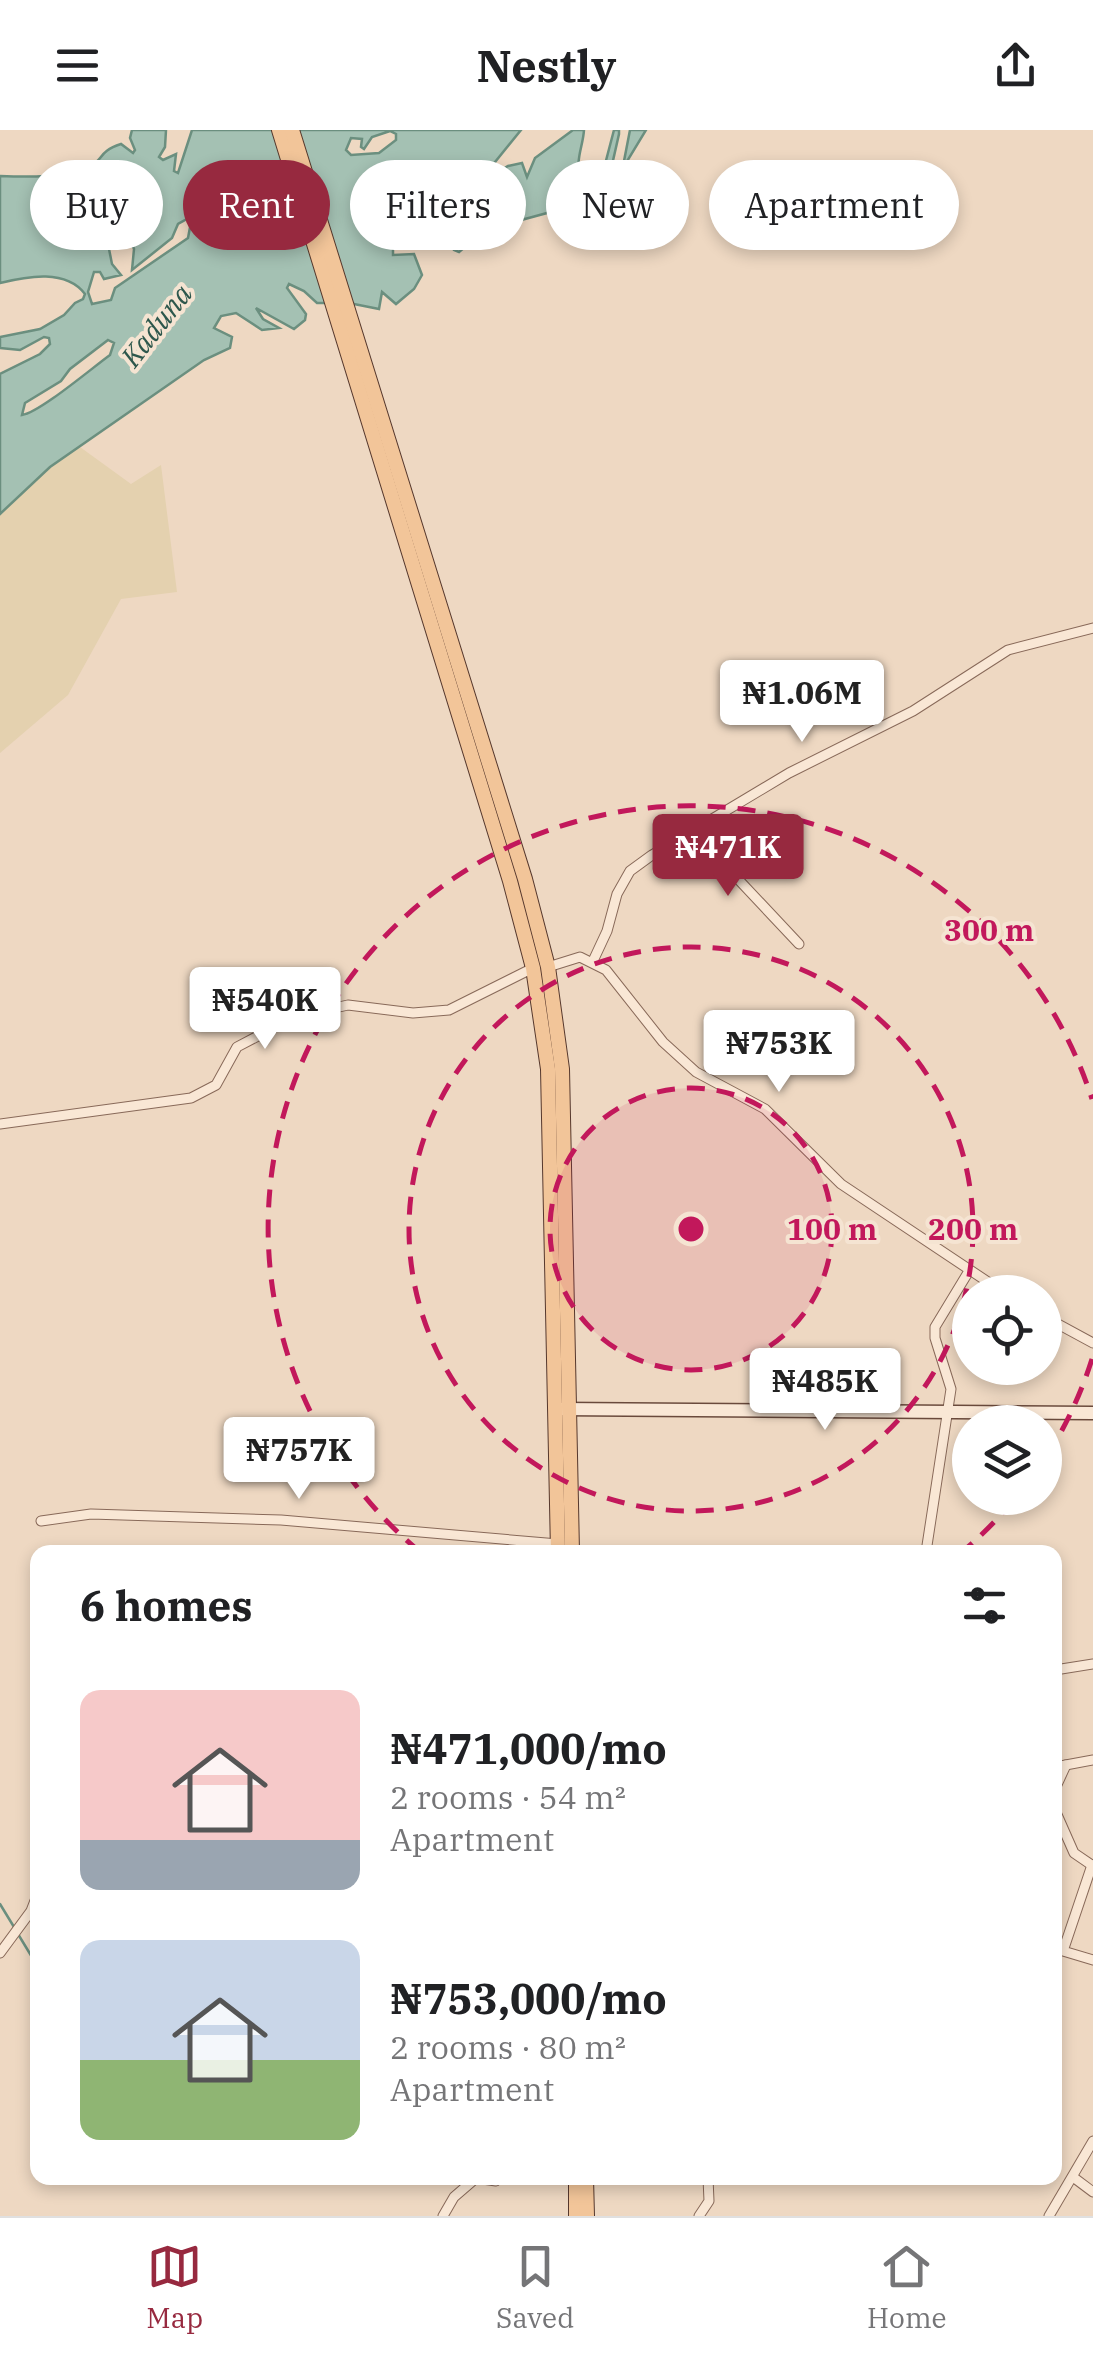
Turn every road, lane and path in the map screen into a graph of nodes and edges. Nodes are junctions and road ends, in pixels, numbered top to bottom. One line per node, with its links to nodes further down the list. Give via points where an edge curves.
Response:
1 (279, 130): 3 (main road)
2 (292, 130): 3 (main road)
3 (347, 326): 8 (main road)
4 (1093, 628): 5 (street, via 1008,650 912,712)
5 (697, 828): 6 (street); 7 (street, via 630,871)
6 (799, 944)
7 (592, 961): 8 (street); 10 (street, via 696,1072 765,1109 840,1184)
8 (541, 967): 9 (street, via 448,1010 413,1014 348,1006 294,1017 237,1047 216,1085 191,1098); 14 (main road)
9 (0, 1124)
10 (969, 1271): 11 (street); 15 (street, via 936,1328 951,1389)
11 (975, 1275)
12 (1062, 1326): 13 (street)
13 (1093, 1343)
14 (563, 1409): 15 (main road); 19 (main road); 20 (main road)
15 (948, 1412): 16 (main road); 21 (street)
16 (1093, 1413)
17 (40, 1521): 18 (street, via 91,1514 282,1520)
18 (528, 1545)
19 (558, 1545)
20 (572, 1545)
21 (927, 1545)
22 (1093, 1664): 23 (street)
23 (1062, 1669)
24 (1093, 1760): 25 (street)
25 (1062, 1766)
26 (1062, 1826): 27 (street, via 1074,1853)
27 (1093, 1865): 30 (street, via 1064,1952)
28 (30, 1912): 29 (street)
29 (0, 1952)
30 (1093, 1960)
31 (1093, 2142): 32 (street)
32 (1073, 2177): 37 (street); 42 (street)
33 (468, 2185): 38 (street)
34 (576, 2185): 39 (main road)
35 (586, 2185): 40 (main road)
36 (708, 2185): 41 (street, via 709,2201)
37 (1093, 2192)
38 (444, 2216)
39 (576, 2216)
40 (586, 2216)
41 (699, 2216)
42 (1049, 2216)

